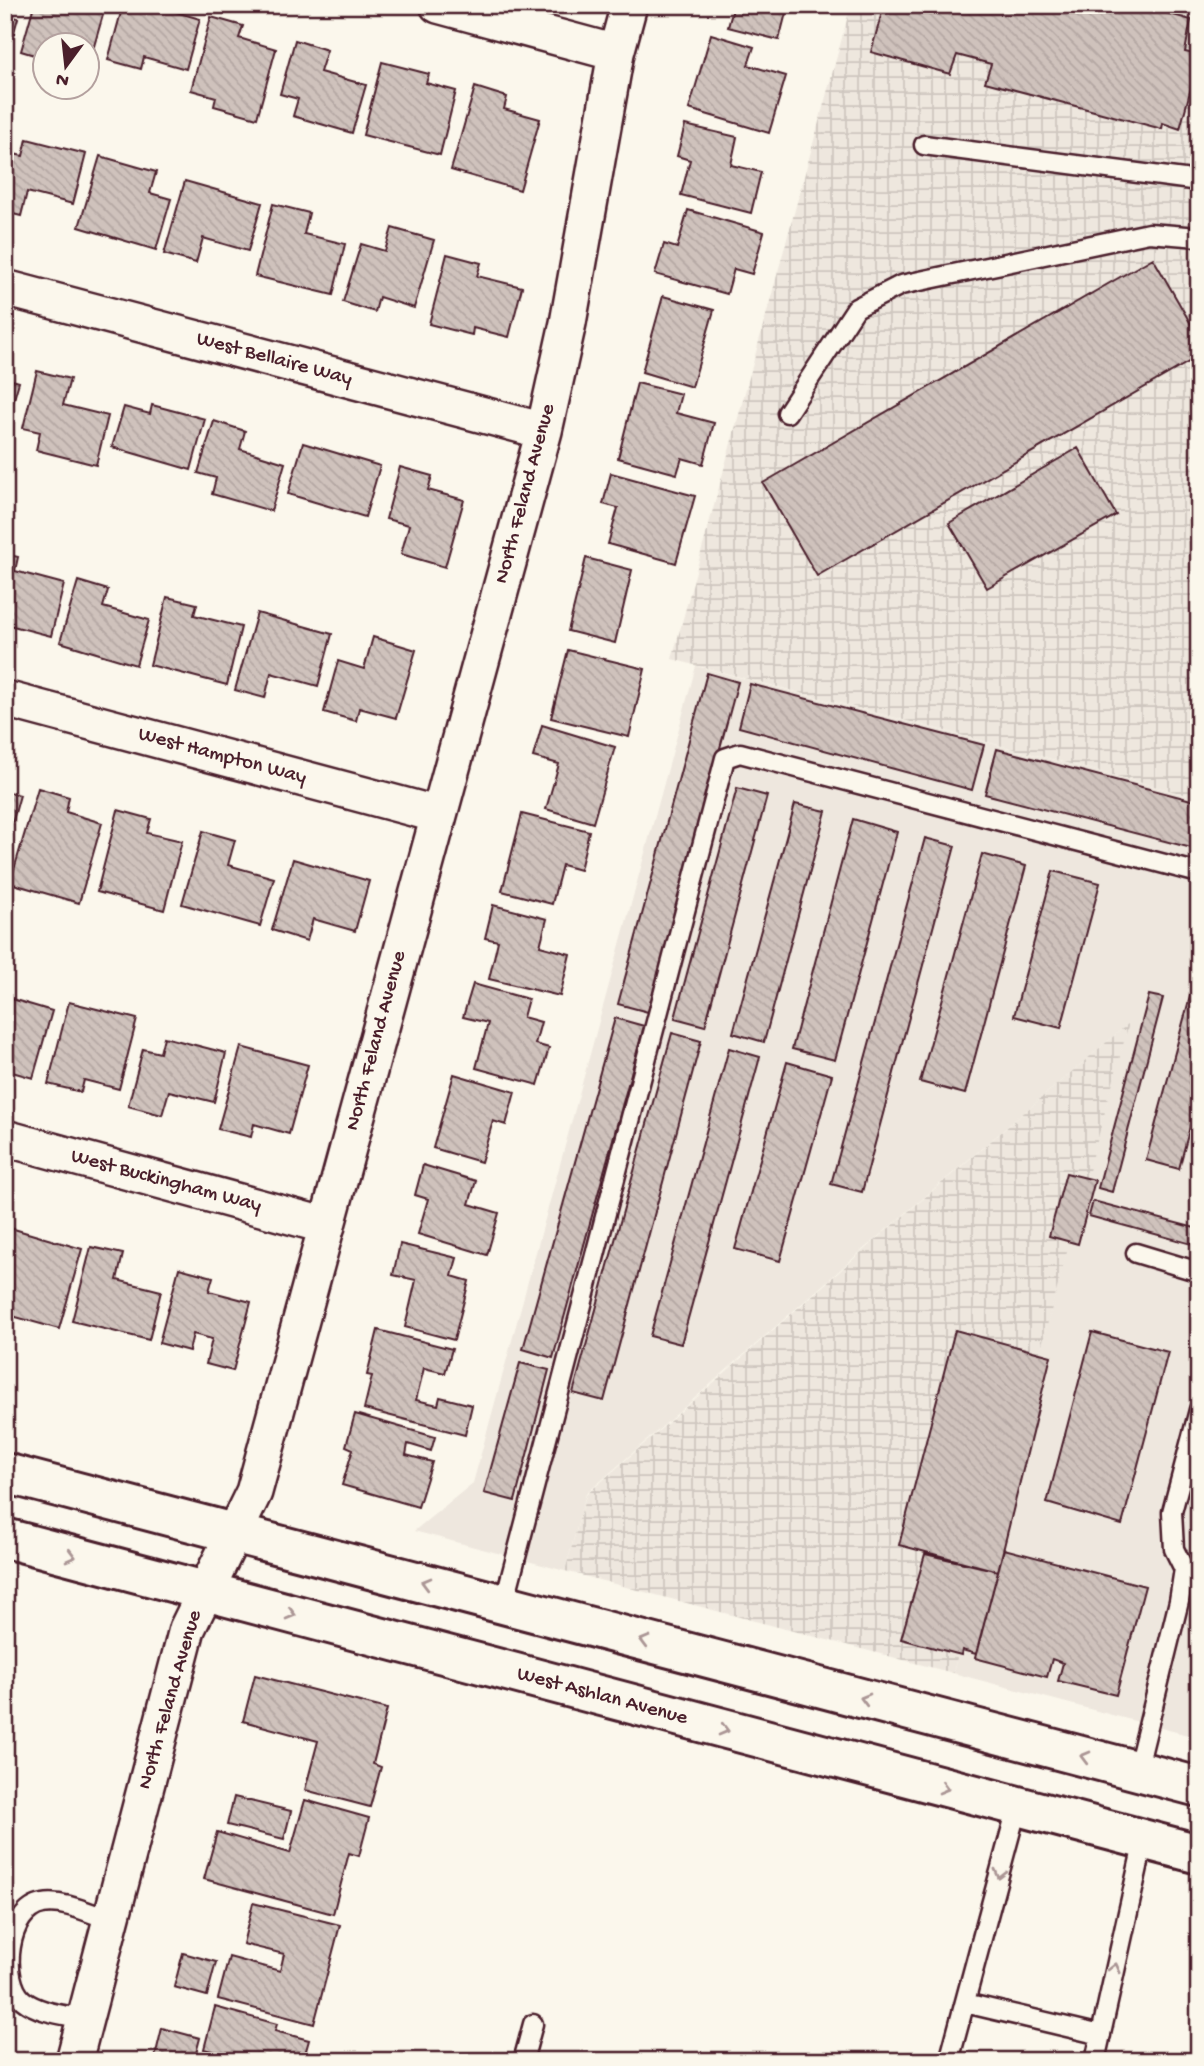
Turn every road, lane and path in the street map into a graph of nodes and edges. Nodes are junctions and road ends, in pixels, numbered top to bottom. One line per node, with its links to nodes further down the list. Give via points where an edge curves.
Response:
1 (438, 5): 3 (street)
2 (629, 5): 3 (street, North Feland Avenue)
3 (616, 53): 9 (street, North Feland Avenue)
4 (924, 145): 5 (lane)
5 (1199, 181)
6 (1199, 237): 8 (lane, via 1149,233 901,285 856,308)
7 (5, 288): 9 (street, West Bellaire Way)
8 (787, 413)
9 (544, 431): 11 (street, North Feland Avenue)
10 (5, 699): 11 (street, West Hampton Way)
11 (439, 815): 14 (street, North Feland Avenue)
12 (1199, 873): 22 (lane, via 740,753 725,758)
13 (5, 1138): 14 (street, West Buckingham Way)
14 (327, 1226): 19 (street, North Feland Avenue, via 254,1492)
15 (1136, 1253): 16 (lane)
16 (1199, 1272)
17 (1199, 1410): 23 (lane, via 1172,1512 1174,1549 1184,1569 1181,1591)
18 (5, 1473): 19 (main road)
19 (235, 1532): 21 (street, North Feland Avenue); 22 (main road, one-way to 19)
20 (5, 1538): 21 (main road, West Ashlan Avenue, one-way to 21)
21 (203, 1591): 25 (main road, West Ashlan Avenue, one-way to 25); 28 (street, North Feland Avenue, via 187,1629)
22 (504, 1603): 23 (main road, one-way to 22)
23 (1137, 1771): 24 (main road)
24 (1199, 1787)
25 (1017, 1808): 26 (main road, West Ashlan Avenue); 29 (lane, one-way to 29)
26 (1144, 1840): 27 (main road, West Ashlan Avenue); 32 (lane, one-way to 26)
27 (1199, 1854)
28 (111, 1920): 30 (street, North Feland Avenue); 30 (lane, via 44,1903 26,1914 11,1946 12,1984 23,2000)
29 (965, 2003): 32 (lane); 35 (lane)
30 (85, 2019): 33 (street, North Feland Avenue)
31 (533, 2024): 34 (lane)
32 (1101, 2035): 36 (lane)
33 (74, 2061)
34 (523, 2061)
35 (949, 2061)
36 (1095, 2061)

